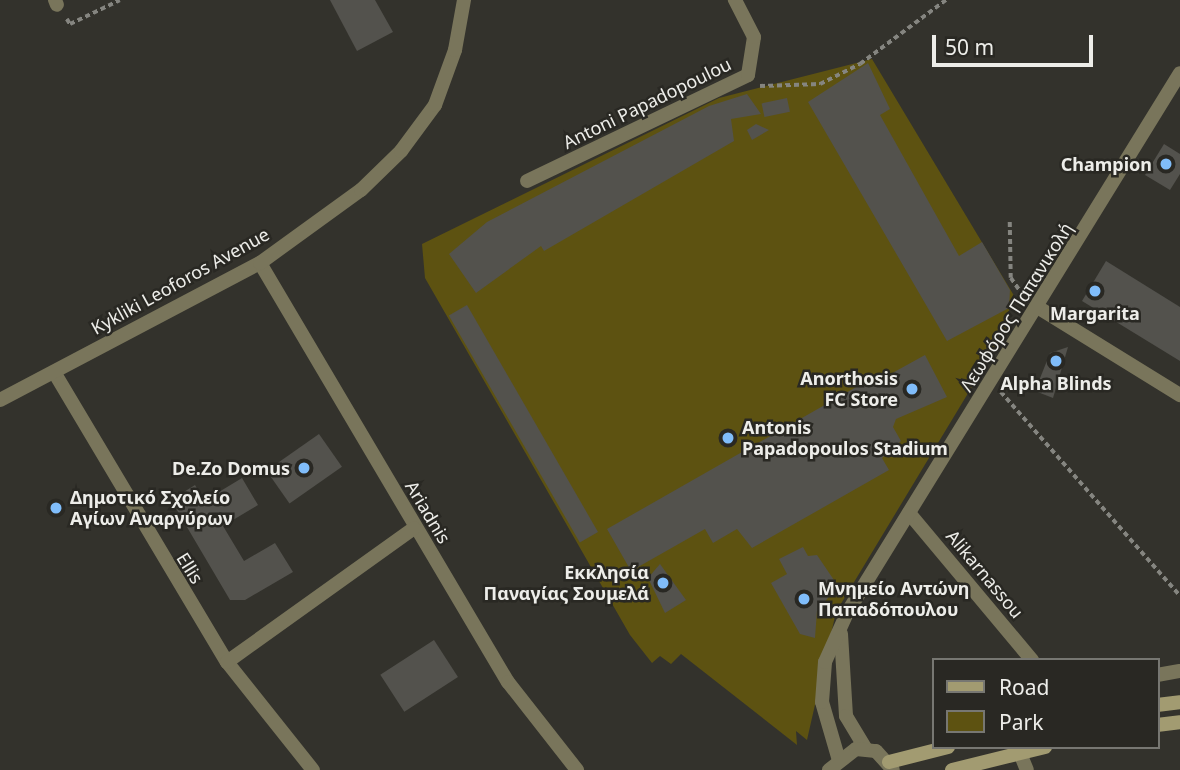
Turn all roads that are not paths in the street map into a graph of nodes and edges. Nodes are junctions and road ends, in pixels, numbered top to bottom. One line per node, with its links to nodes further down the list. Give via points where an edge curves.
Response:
1 (464, 0): 6 (street, Kykliki Leoforos Avenue, via 456,50 435,105 401,151)
2 (735, 0): 5 (street, Antoni Papadopoulou, via 756,51 754,65 733,85)
3 (1180, 72): 4 (street, Λεωφόρος Παπανικολή)
4 (1175, 94): 7 (street, Λεωφόρος Παπανικολή)
5 (527, 181)
6 (260, 263): 8 (street, Kykliki Leoforos Avenue); 12 (street, Ariadnis)
7 (1039, 308): 9 (street); 11 (street, Λεωφόρος Παπανικολή)
8 (54, 372): 10 (street, Kykliki Leoforos Avenue); 15 (street, Ellis)
9 (1180, 395)
10 (0, 400)
11 (909, 513): 13 (street, Λεωφόρος Παπανικολή, via 858,593); 14 (street, Alikarnassou)
12 (414, 528): 15 (street); 29 (street, Ariadnis, via 508,682)
13 (841, 634): 22 (street, Λεωφόρος Παπανικολή, via 846,716); 26 (street, Λεωφόρος Παπανικολή, via 825,662 822,702)
14 (1030, 658)
15 (227, 662): 28 (street, Ellis)
16 (1180, 671): 17 (street)
17 (1159, 675)
18 (1180, 702): 19 (main road)
19 (1159, 705)
20 (1180, 722): 21 (main road)
21 (1159, 725)
22 (866, 748): 26 (street); 27 (street)
23 (942, 749): 27 (main road)
24 (1037, 749): 25 (main road)
25 (1020, 753): 31 (main road); 32 (street)
26 (838, 757): 30 (street)
27 (891, 766)
28 (313, 770)
29 (578, 770)
30 (830, 770)
31 (952, 770)
32 (1027, 770)

